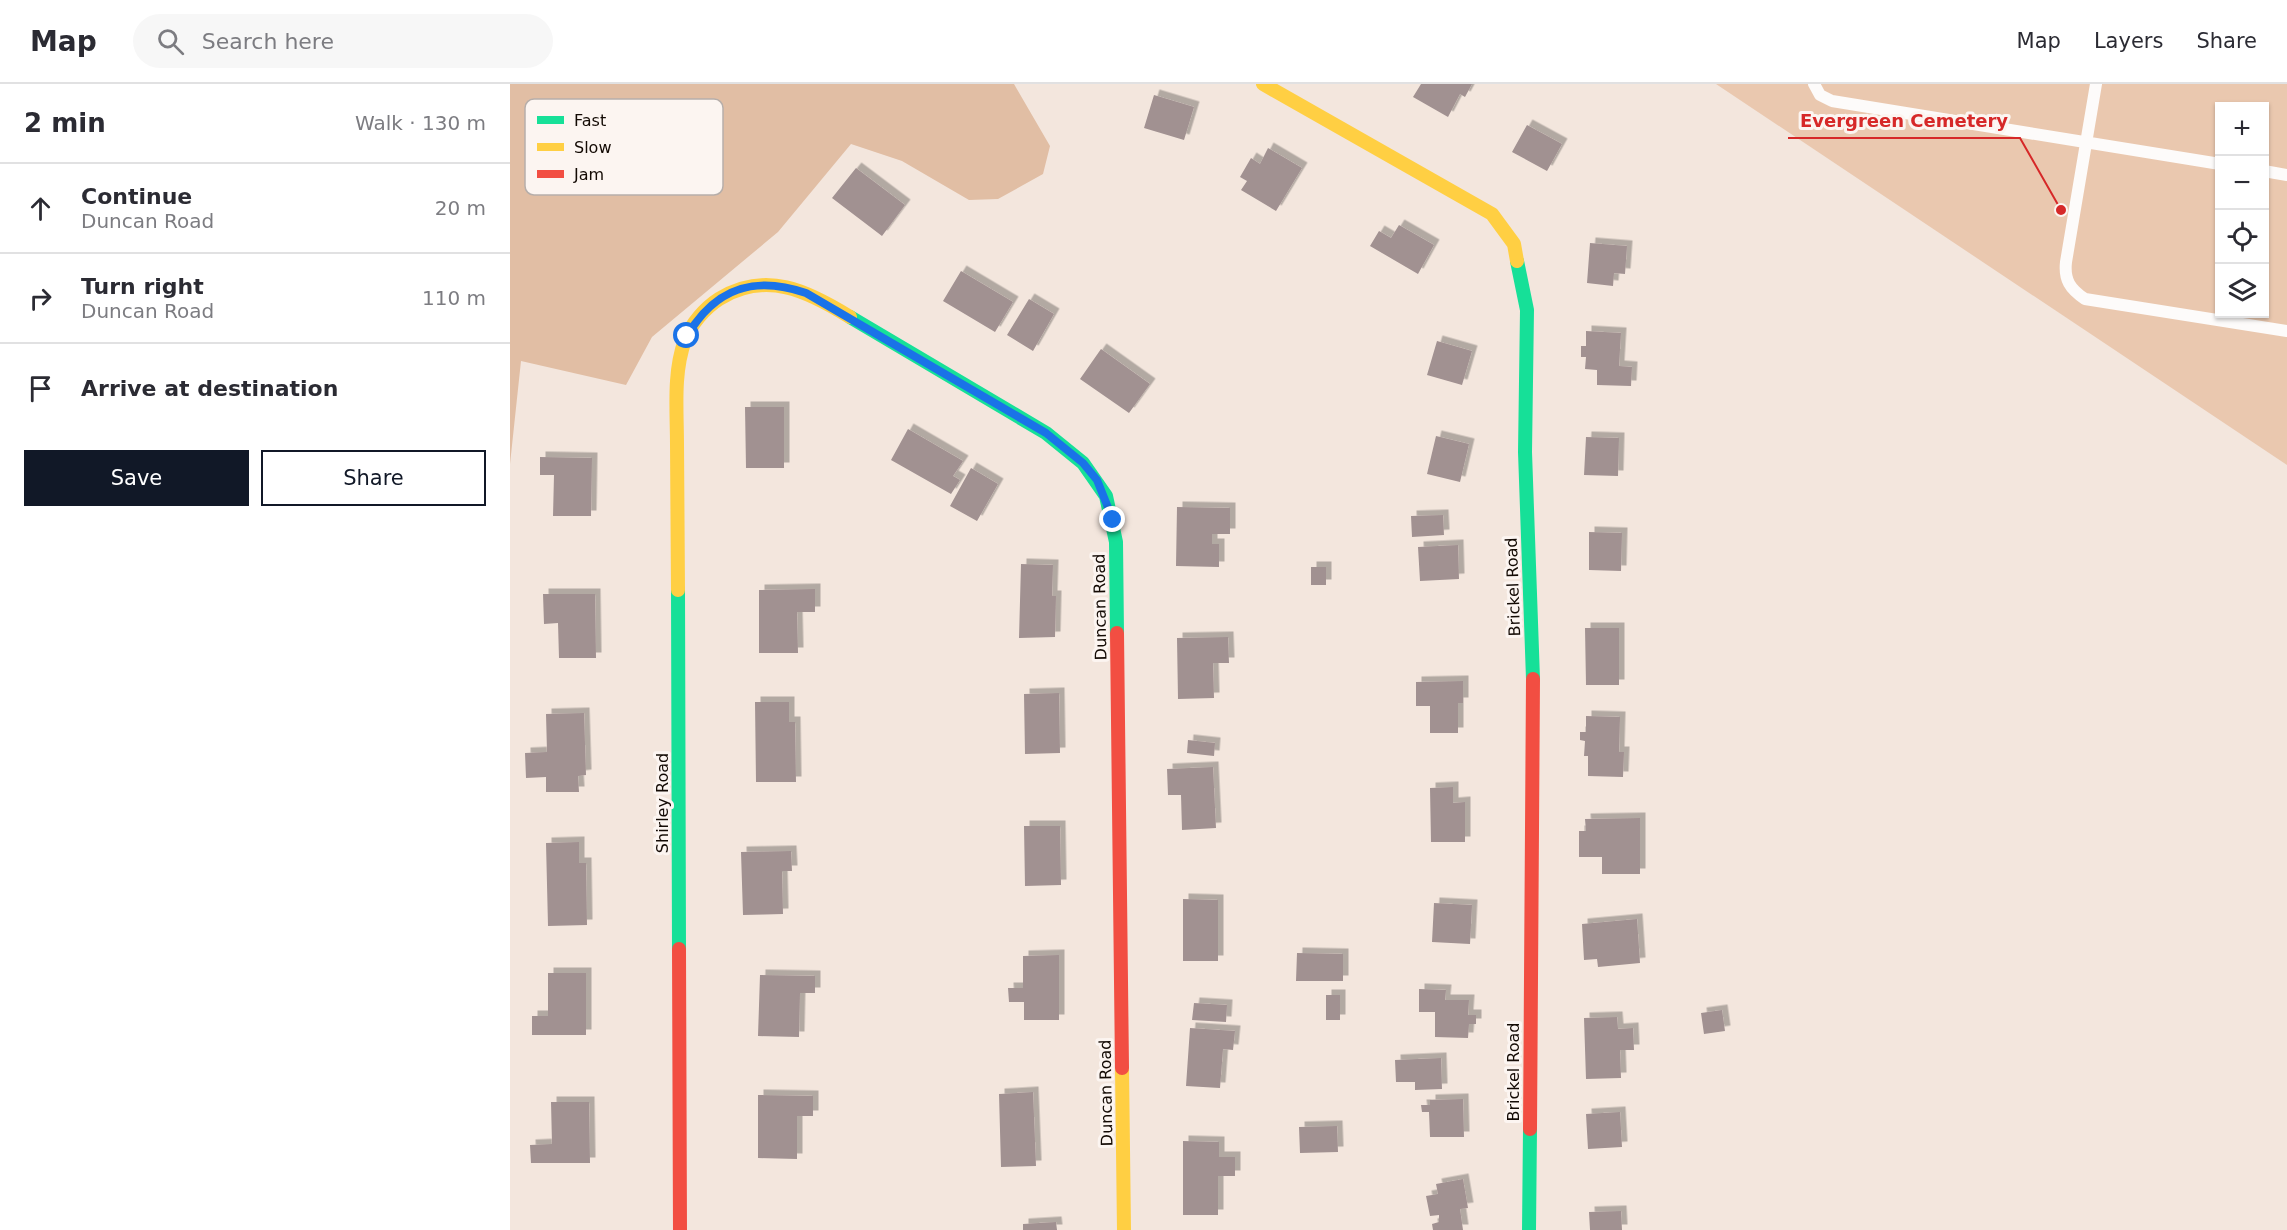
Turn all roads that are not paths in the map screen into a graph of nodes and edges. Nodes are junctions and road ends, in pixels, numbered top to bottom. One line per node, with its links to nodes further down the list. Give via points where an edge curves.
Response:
1 (1263, 84): 12 (street, Brickel Road, via 1492,214 1514,244 1520,264 1527,310 1525,452 1533,682)
2 (1814, 84): 4 (lane, via 1820,95 1832,101)
3 (2096, 84): 4 (lane)
4 (2087, 144): 5 (lane); 8 (lane, via 2064,275 2072,290 2085,299)
5 (2215, 163)
6 (2269, 172): 7 (lane)
7 (2287, 175)
8 (2287, 331)
9 (677, 376): 10 (street, Shirley Road); 11 (street, Duncan Road, via 687,336 706,309 737,289 770,283 785,285 827,303 1046,433 1083,463 1106,496 1116,542)
10 (680, 1230)
11 (1124, 1230)
12 (1528, 1230)

